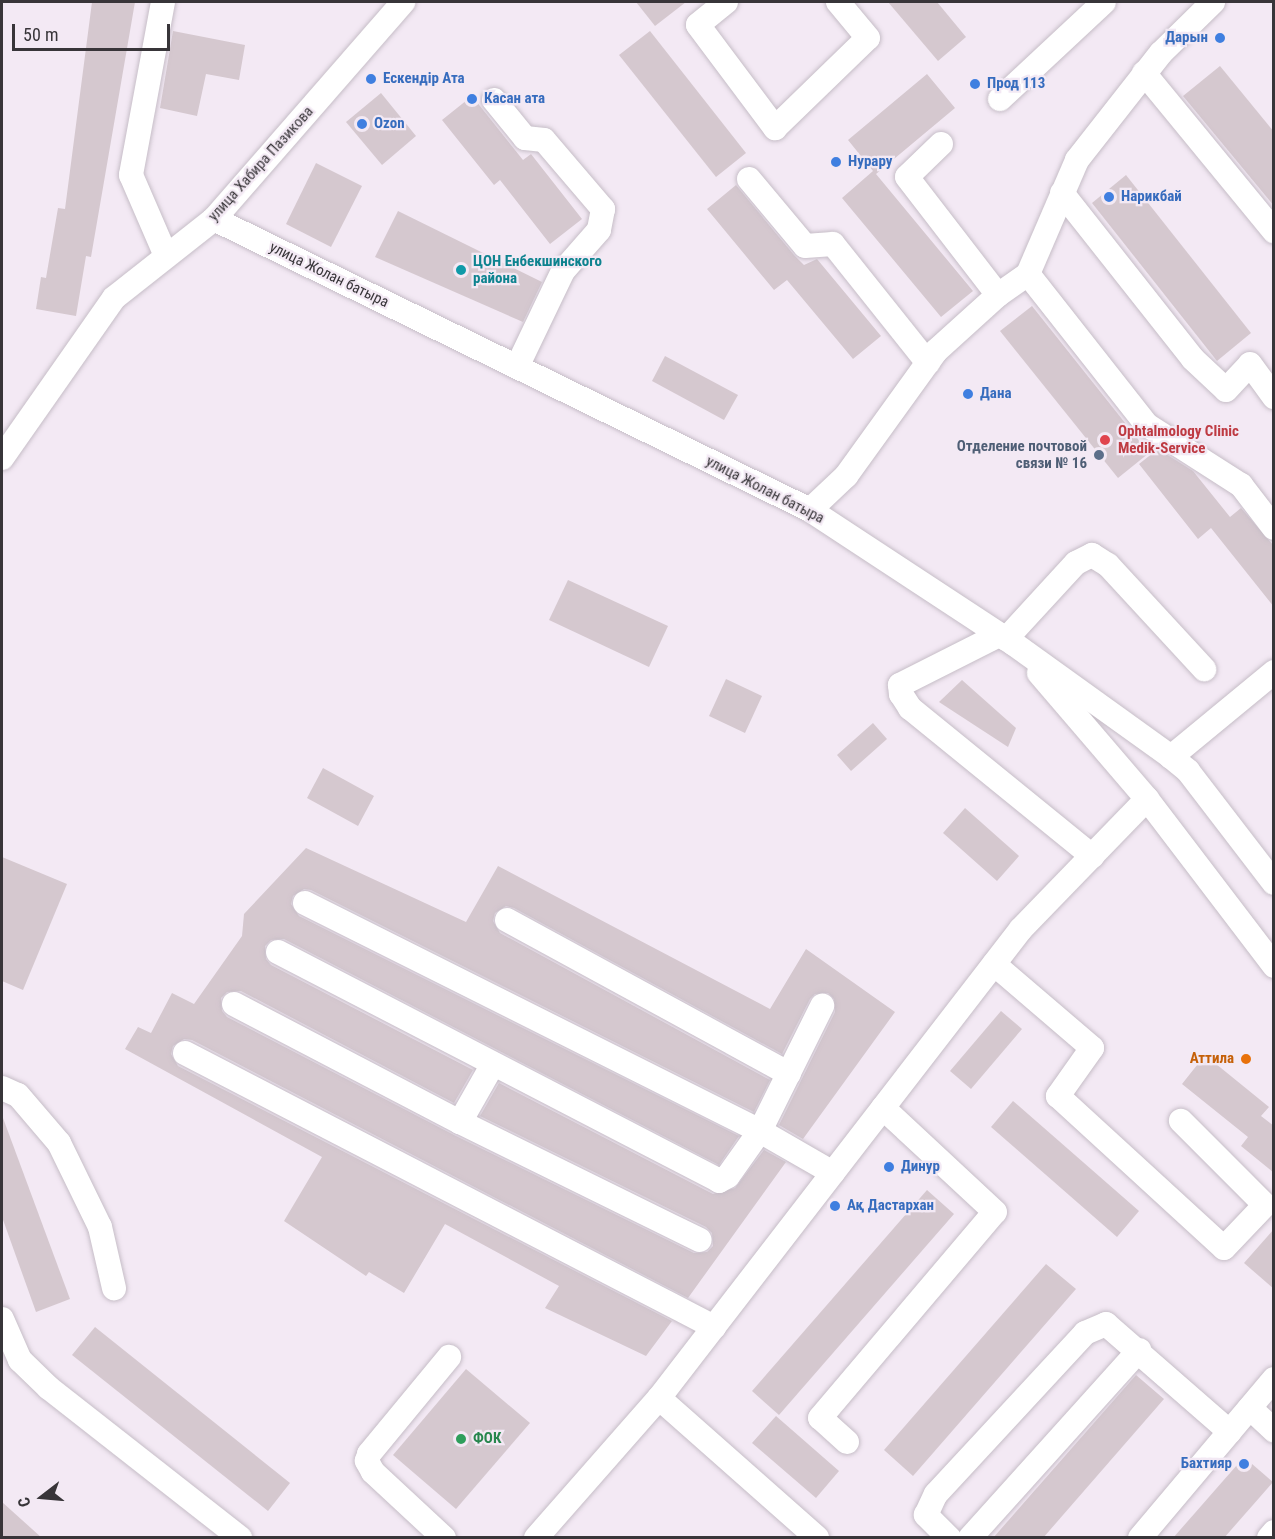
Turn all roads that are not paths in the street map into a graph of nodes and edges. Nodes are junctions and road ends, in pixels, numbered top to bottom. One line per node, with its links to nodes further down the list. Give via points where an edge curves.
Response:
1 (163, 2): 15 (street, via 131,175)
2 (403, 2): 13 (street, улица Хабира Пазикова)
3 (726, 2): 4 (street, via 698,25 775,128 868,38)
4 (838, 2)
5 (1104, 2): 9 (street)
6 (1213, 2): 7 (street)
7 (1144, 73): 12 (street, via 1077,160); 14 (street)
8 (494, 99): 19 (street, via 525,138 544,140 603,209 599,230 563,271)
9 (1000, 99)
10 (941, 144): 17 (street, via 907,177)
11 (750, 179): 18 (street, via 805,246 833,244)
12 (1062, 193): 16 (street); 20 (street, via 1193,359 1226,390 1250,364)
13 (214, 219): 15 (street, улица Хабира Пазикова); 19 (street, улица Жолан батыра)
14 (1274, 231)
15 (166, 256): 21 (street, улица Хабира Пазикова, via 114,298)
16 (1028, 274): 17 (street); 23 (street, via 1147,425 1241,485)
17 (998, 295): 18 (street)
18 (928, 363): 22 (street, via 846,476)
19 (517, 367): 22 (street, улица Жолан батыра)
20 (1274, 397)
21 (2, 458)
22 (810, 510): 24 (street, улица Жолан батыра)
23 (1274, 528)
24 (1006, 639): 25 (street, via 1076,563 1092,555 1108,565); 27 (street, улица Жолан батыра); 28 (street); 29 (street, via 900,685 901,694 919,716)
25 (1204, 669)
26 (1274, 672): 27 (street)
27 (1171, 757): 30 (street, улица Жолан батыра, via 1188,771)
28 (1147, 800): 29 (street); 35 (street)
29 (1092, 856): 34 (street, via 1021,929)
30 (1274, 883)
31 (305, 903): 45 (street)
32 (507, 920): 40 (street)
33 (278, 952): 39 (street)
34 (994, 964): 42 (street); 43 (street, via 1092,1048 1058,1096 1224,1248 1265,1205)
35 (1274, 966)
36 (234, 1004): 44 (street)
37 (822, 1006): 40 (street)
38 (185, 1053): 50 (street)
39 (493, 1064): 44 (street); 45 (street, via 719,1181 728,1176)
40 (789, 1074): 45 (street)
41 (2, 1088): 48 (street, via 18,1095 59,1143 100,1227)
42 (883, 1108): 46 (street); 58 (street, via 995,1212 820,1418)
43 (1181, 1121)
44 (460, 1122): 47 (street)
45 (760, 1131): 46 (street)
46 (833, 1173): 50 (street)
47 (700, 1240)
48 (114, 1288)
49 (2, 1319): 60 (street, via 20,1360 49,1388)
50 (714, 1327): 54 (street)
51 (1139, 1350): 57 (street); 64 (street, via 1106,1324 1085,1333 936,1494 926,1515); 65 (street)
52 (449, 1357): 61 (street, via 367,1461)
53 (1274, 1379): 55 (street)
54 (659, 1398): 62 (street); 63 (street)
55 (1250, 1408): 56 (street); 57 (street)
56 (1274, 1430)
57 (1230, 1432): 66 (street)
58 (847, 1442)
59 (1274, 1532): 67 (street)
60 (240, 1538)
61 (444, 1538)
62 (536, 1538)
63 (817, 1538)
64 (949, 1538)
65 (970, 1538)
66 (1140, 1538)
67 (1269, 1538)

